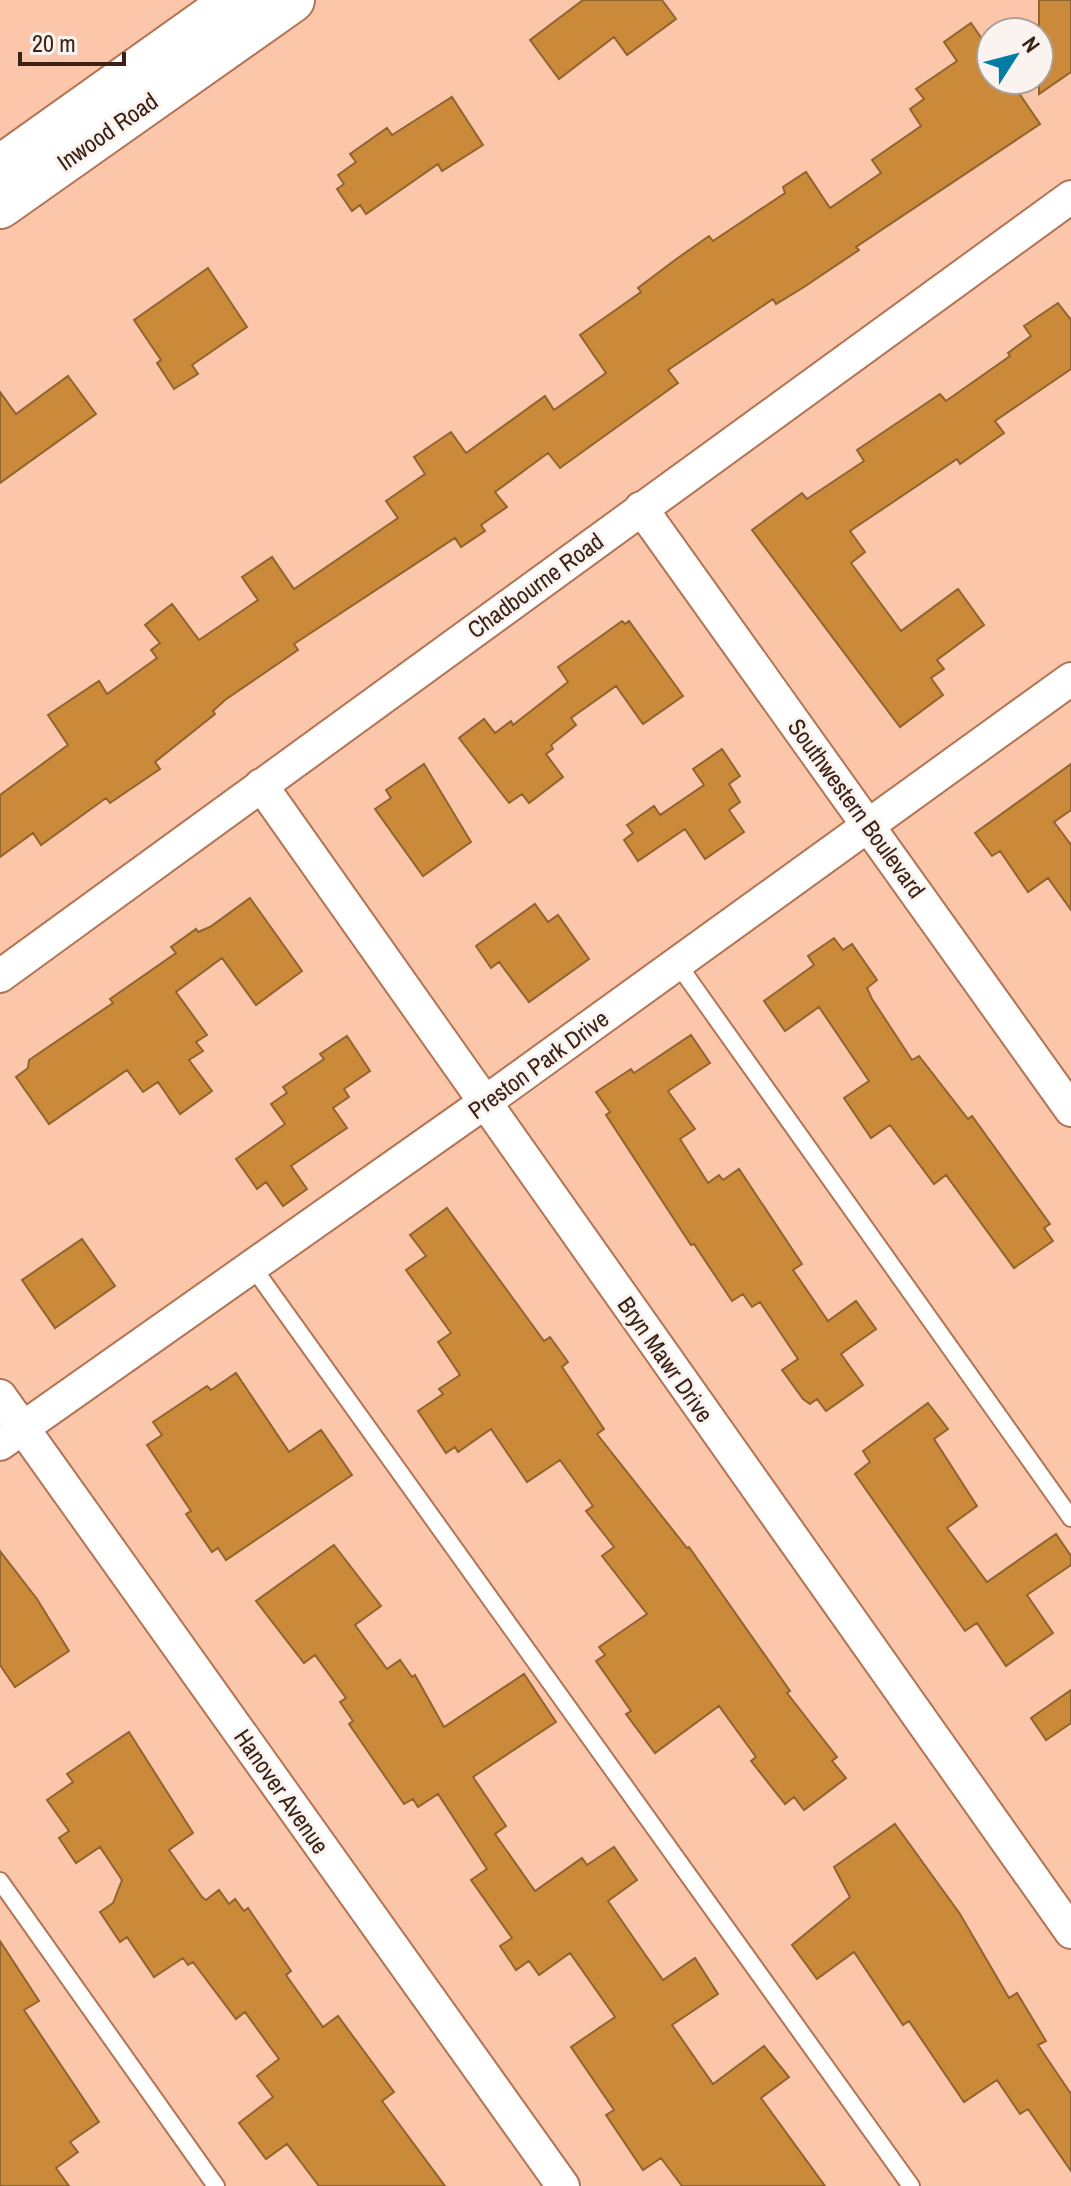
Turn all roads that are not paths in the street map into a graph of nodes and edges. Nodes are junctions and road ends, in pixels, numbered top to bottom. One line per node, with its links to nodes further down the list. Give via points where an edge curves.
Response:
1 (236, 0): 3 (main road, Inwood Road)
2 (292, 0): 3 (main road, Inwood Road)
3 (148, 82): 4 (main road, Inwood Road); 6 (main road, Inwood Road)
4 (0, 168)
5 (1071, 197): 7 (street, Chadbourne Road)
6 (0, 206)
7 (641, 508): 9 (street, Chadbourne Road); 10 (street, Southwestern Boulevard)
8 (1068, 687): 10 (street, Preston Park Drive)
9 (261, 785): 12 (street, Chadbourne Road); 13 (street, Bryn Mawr Drive)
10 (868, 824): 11 (street, Preston Park Drive); 14 (street, Southwestern Boulevard)
11 (677, 963): 13 (street, Preston Park Drive); 18 (lane)
12 (0, 976)
13 (484, 1103): 15 (street, Preston Park Drive); 20 (street, Bryn Mawr Drive)
14 (1071, 1110)
15 (252, 1266): 17 (street, Preston Park Drive); 23 (lane)
16 (0, 1396): 17 (street, Hanover Avenue)
17 (12, 1436): 22 (street, Hanover Avenue)
18 (1071, 1518)
19 (0, 1881): 21 (lane)
20 (1071, 1932)
21 (216, 2186)
22 (563, 2186)
23 (911, 2186)

